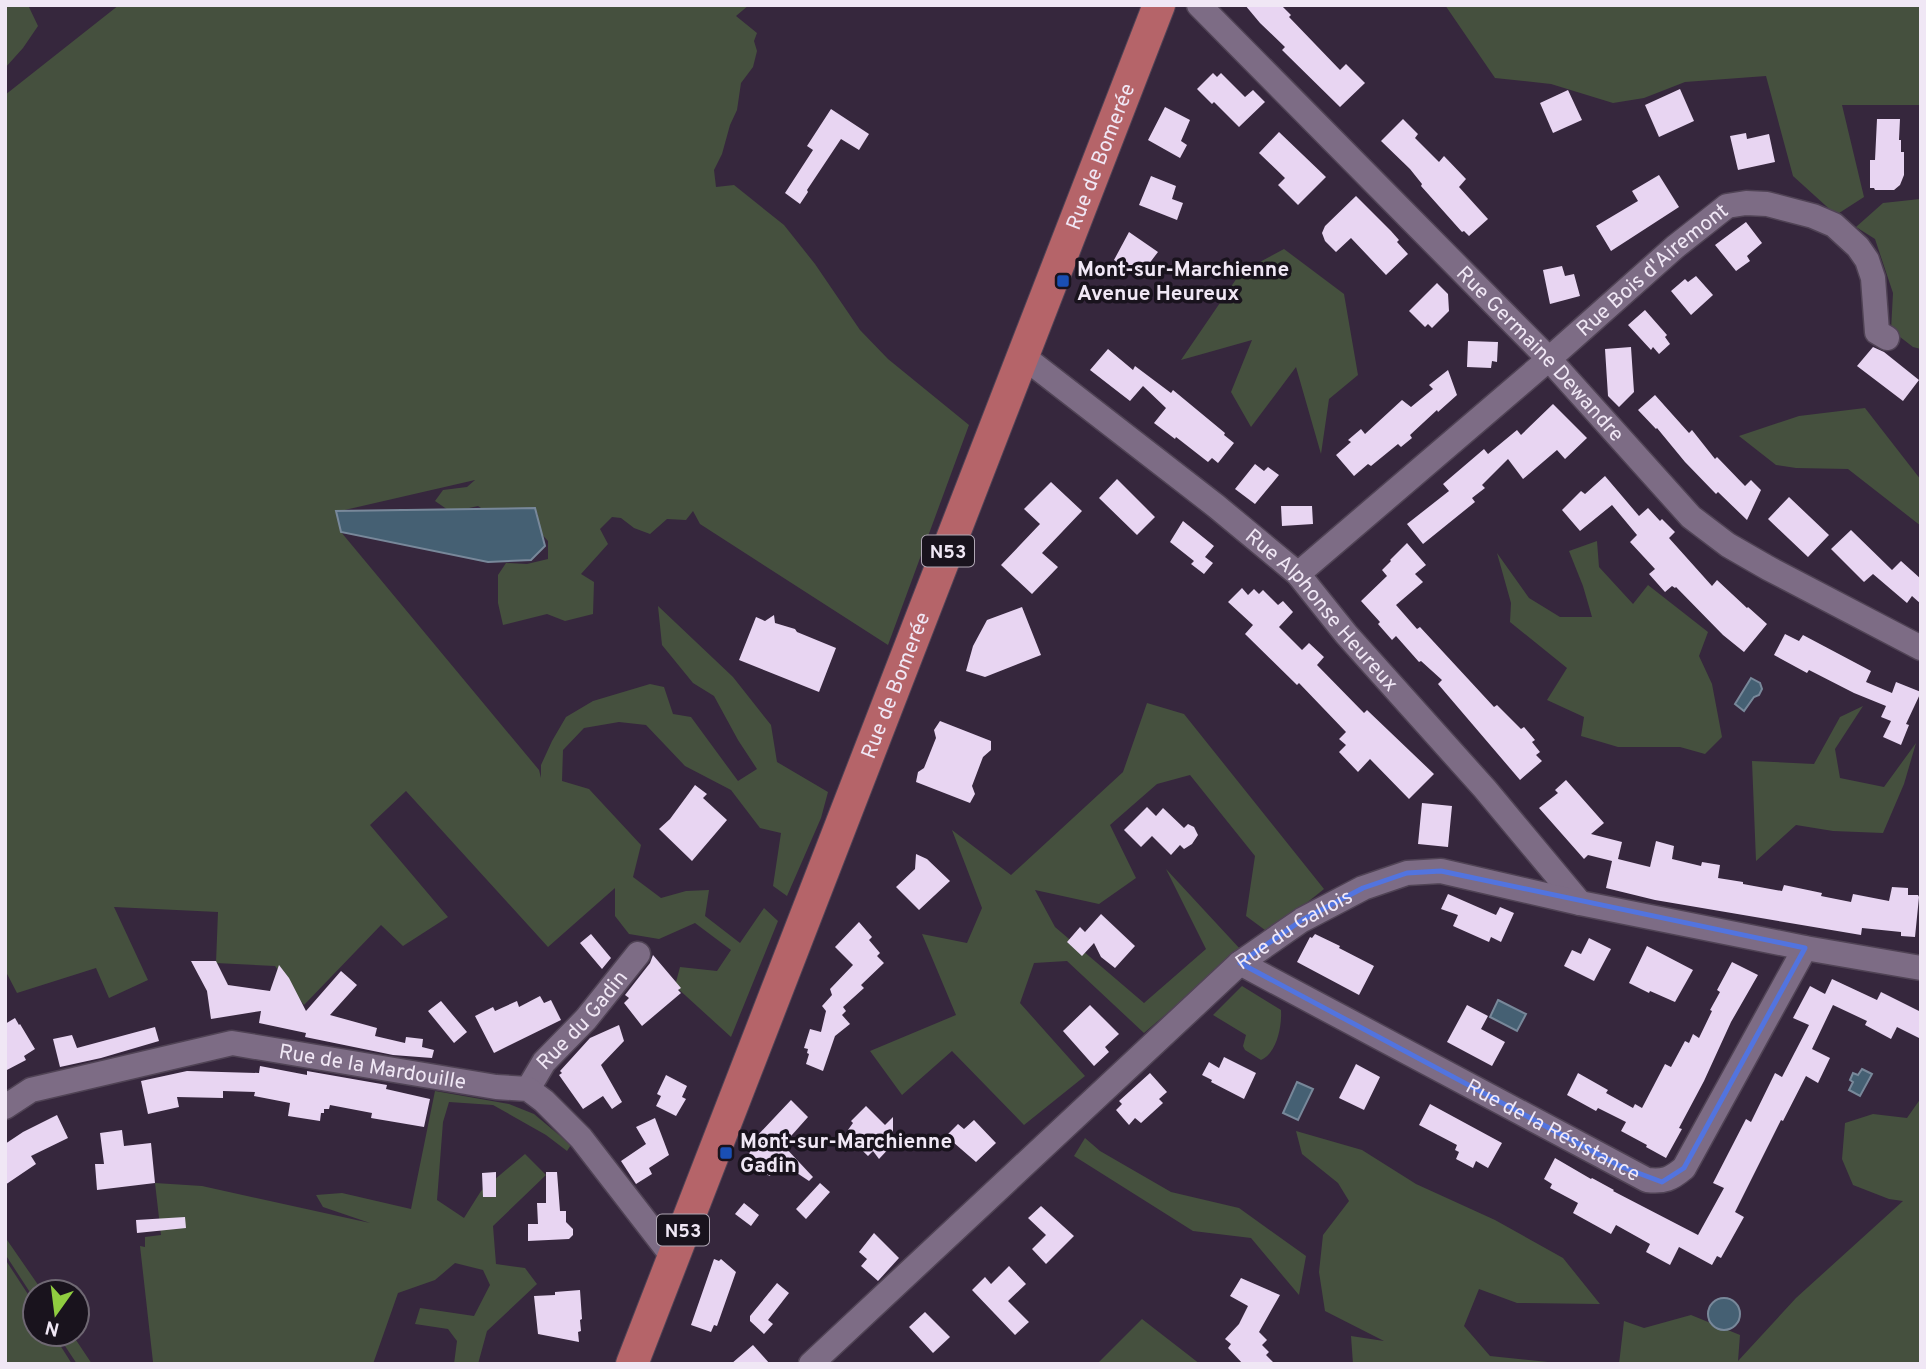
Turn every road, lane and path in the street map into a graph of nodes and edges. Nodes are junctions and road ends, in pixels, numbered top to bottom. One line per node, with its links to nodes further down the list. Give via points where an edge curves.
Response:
1 (1159, 5): 4 (main road, Rue de Bomerée / N53)
2 (1199, 5): 5 (street, Rue Germaine Dewandre)
3 (1887, 338): 5 (street, Rue Bois d'Airemont, via 1877,332 1872,278 1858,247 1834,225 1813,216 1746,203 1727,206 1675,247)
4 (1024, 357): 6 (street, Rue Alphonse Heureux); 15 (main road, Rue de Bomerée / N53)
5 (1549, 359): 6 (street, Rue Bois d'Airemont); 7 (street, Rue Germaine Dewandre, via 1691,517 1709,531 1768,568)
6 (1298, 575): 8 (street, Rue Alphonse Heureux)
7 (1921, 648)
8 (1580, 903): 9 (street, Rue du Gallois); 11 (street, Rue du Gallois, via 1441,871 1407,873 1363,888 1302,920)
9 (1805, 948): 11 (street, Rue de la Résistance, via 1684,1168 1662,1182 1647,1180); 12 (street, Rue du Gallois)
10 (638, 954): 13 (street, Rue du Gadin, via 544,1062)
11 (1240, 963): 17 (street, Rue du Gallois)
12 (1920, 968)
13 (528, 1090): 14 (street, Rue de la Mardouille, via 232,1043 31,1090); 15 (street, via 581,1138)
14 (5, 1107)
15 (673, 1257): 16 (main road, Rue de Bomerée / N53)
16 (632, 1364)
17 (811, 1364)

